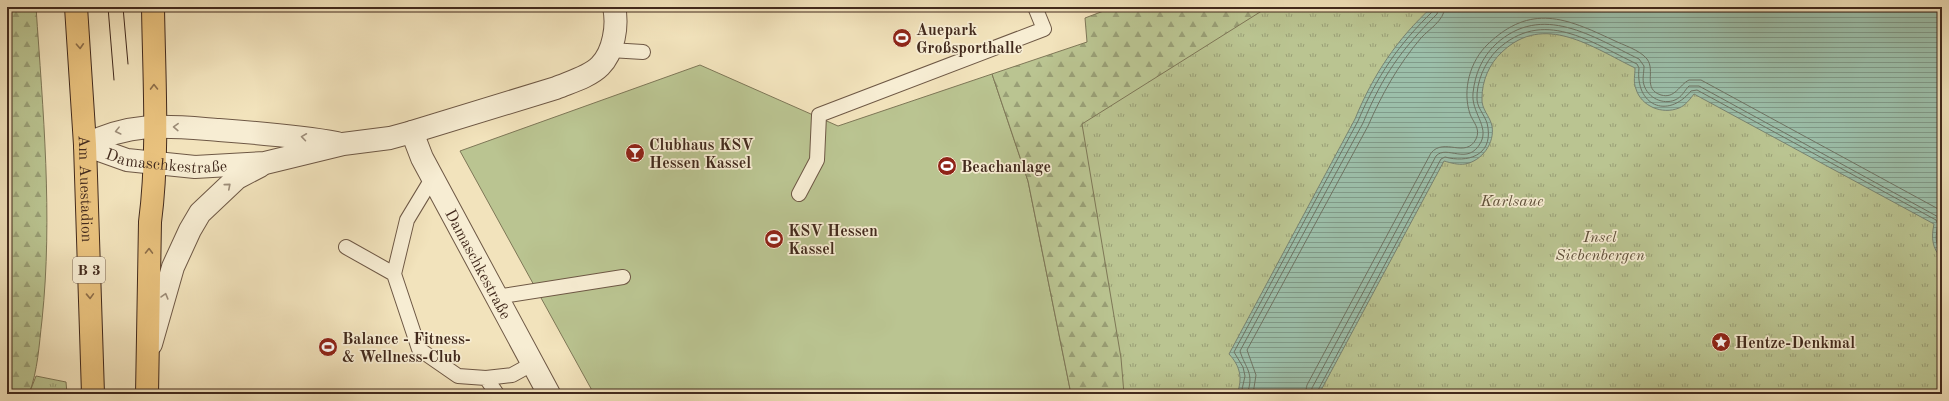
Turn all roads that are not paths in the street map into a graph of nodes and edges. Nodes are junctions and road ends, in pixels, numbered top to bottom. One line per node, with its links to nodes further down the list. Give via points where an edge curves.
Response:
1 (76, 7): 10 (main road, Am Auestadion / B 3, one-way to 10)
2 (153, 7): 7 (main road, one-way to 2)
3 (614, 7): 5 (street, Damaschkestraße, via 615,32)
4 (1035, 7): 14 (lane, via 1044,29 819,115 817,160)
5 (610, 50): 6 (lane); 8 (street, Damaschkestraße, via 600,66 579,79)
6 (644, 52)
7 (154, 126): 9 (street, Damaschkestraße, one-way to 7, via 270,133); 10 (street, Damaschkestraße, one-way to 10, via 127,129); 11 (main road)
8 (412, 132): 9 (street, Damaschkestraße, via 390,138); 13 (street, Damaschkestraße)
9 (342, 144): 12 (street, Damaschkestraße)
10 (85, 145): 11 (street, Damaschkestraße, via 126,160); 22 (main road, Am Auestadion / B 3, one-way to 22)
11 (153, 163): 12 (street, Damaschkestraße, via 196,167); 19 (main road, one-way to 11)
12 (265, 164): 19 (street, one-way to 12, via 173,267 200,213 237,178)
13 (433, 177): 16 (lane, via 408,220); 18 (street, Damaschkestraße)
14 (799, 194)
15 (346, 246): 16 (lane)
16 (394, 274): 21 (lane, via 419,349 458,376)
17 (623, 277): 18 (lane)
18 (496, 297): 20 (street, Damaschkestraße)
19 (146, 360): 23 (main road)
20 (532, 364): 21 (lane, via 512,375); 25 (street, Damaschkestraße)
21 (486, 378): 24 (lane)
22 (93, 394)
23 (147, 394)
24 (497, 394)
25 (549, 394)

